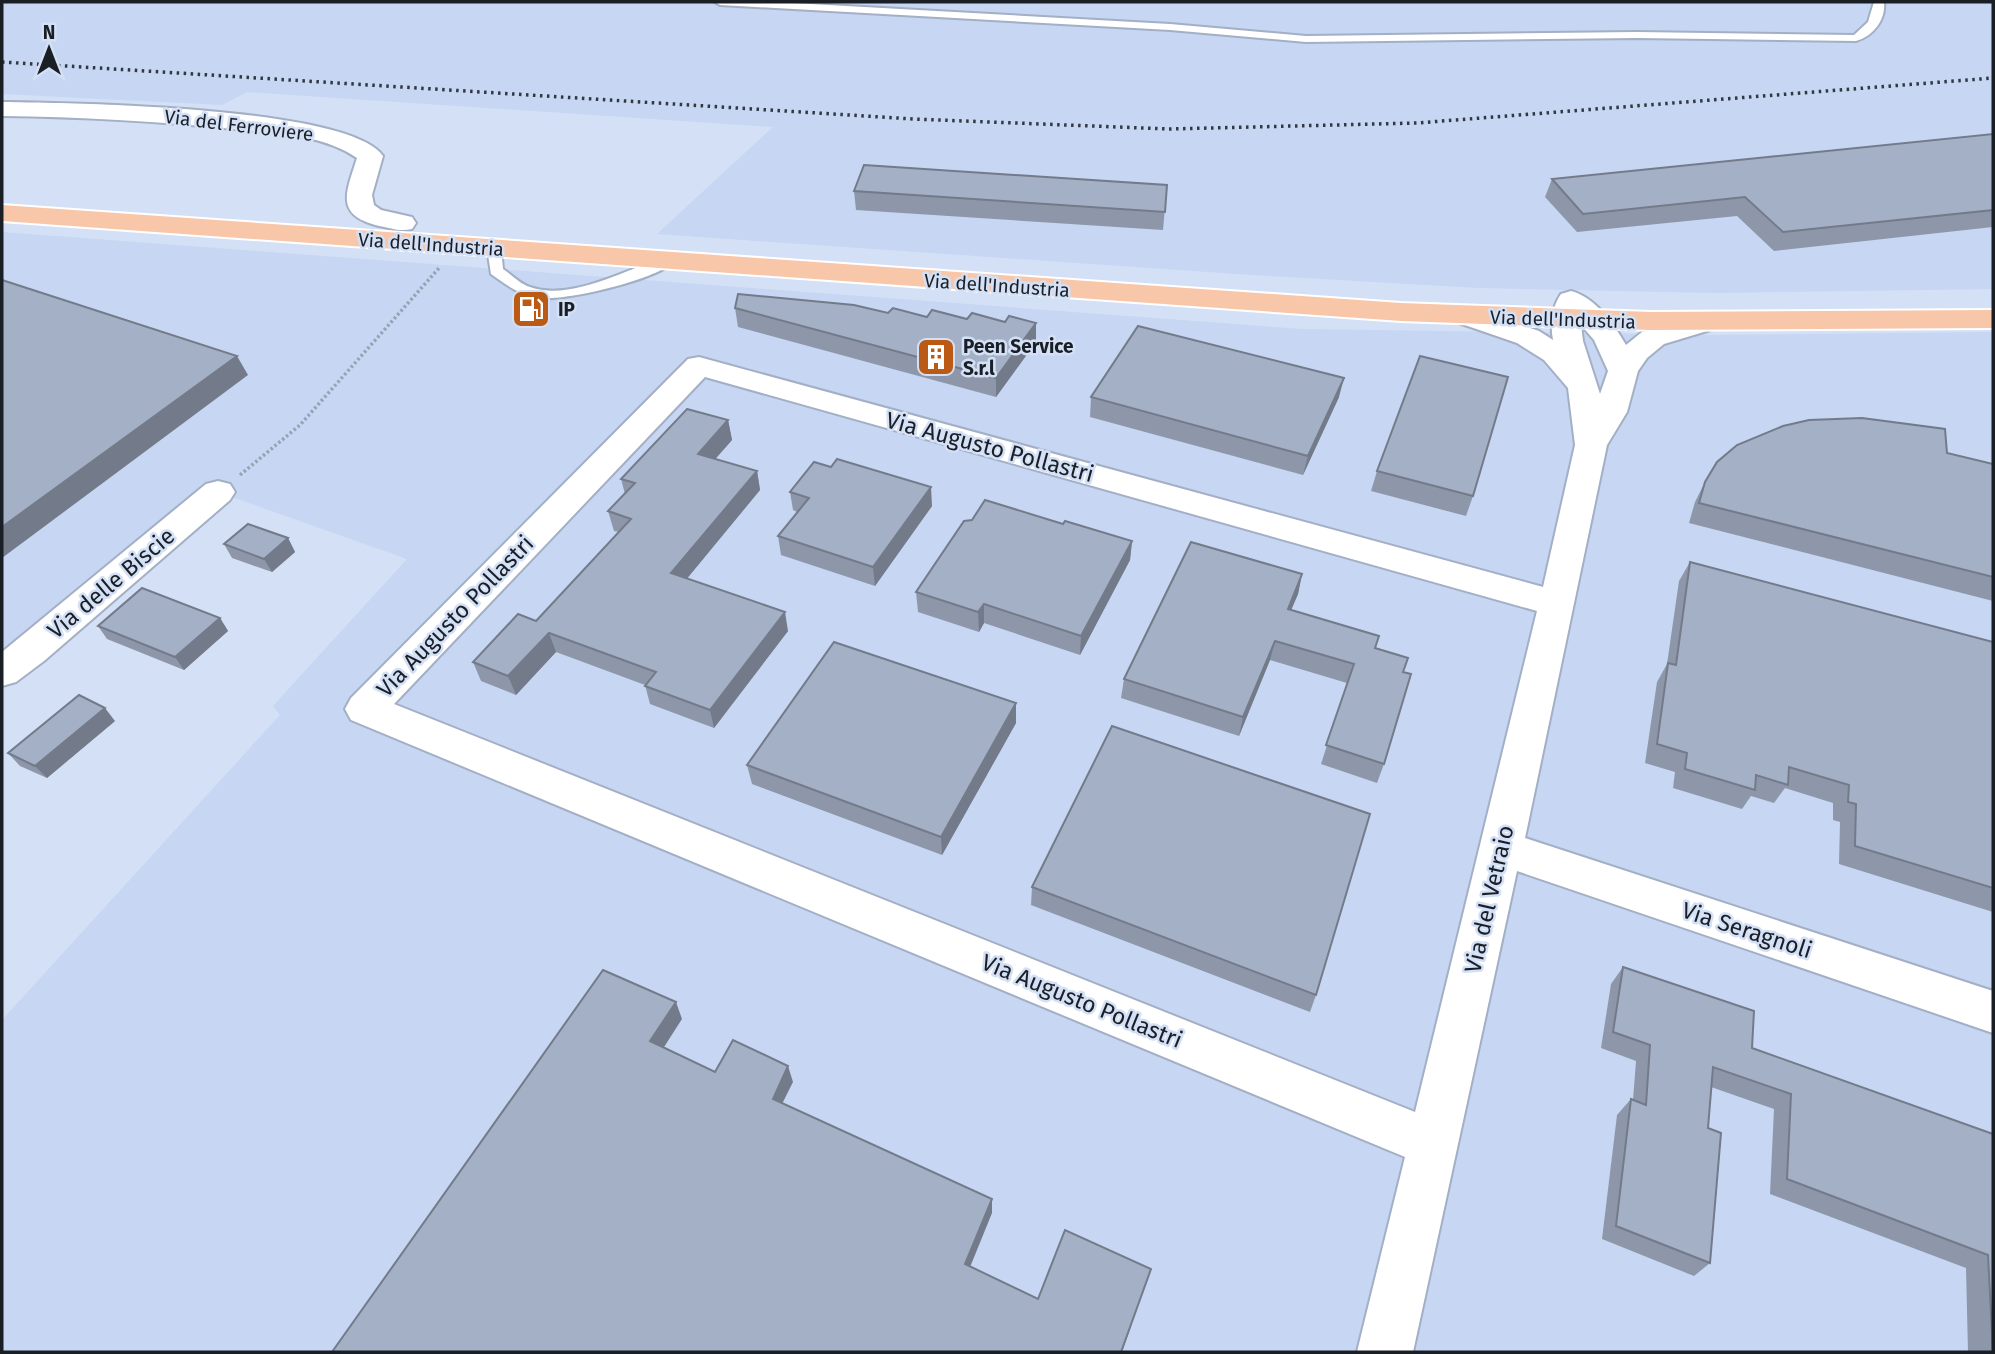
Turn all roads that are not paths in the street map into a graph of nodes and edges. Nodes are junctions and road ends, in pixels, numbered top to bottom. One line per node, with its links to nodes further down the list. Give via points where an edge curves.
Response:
1 (720, 2): 2 (lane, via 1323,39 1637,34 1856,38 1868,30 1879,12)
2 (1879, 2)
3 (2, 108): 6 (street, Via del Ferroviere, via 167,115 275,127 357,143 370,156 359,195 361,208 372,216)
4 (2, 195): 6 (main road, Via dell'Industria)
5 (2, 213): 7 (main road, Via dell'Industria)
6 (402, 223): 10 (main road, Via dell'Industria)
7 (494, 248): 8 (main road, Via dell'Industria); 8 (lane, via 496,271 525,290 558,294 626,280)
8 (668, 261): 11 (main road, Via dell'Industria)
9 (1993, 299): 10 (main road, Via dell'Industria)
10 (1568, 309): 11 (main road, Via dell'Industria); 13 (main road, Via dell'Industria); 16 (street, Via del Vetraio, via 1565,334)
11 (1466, 316): 16 (street, via 1528,337 1555,354)
12 (1993, 319): 14 (main road, Via dell'Industria)
13 (1596, 320): 14 (main road, Via dell'Industria); 15 (street, via 1616,347)
14 (1707, 322): 15 (street, Via del Vetraio, via 1653,338)
15 (1623, 371): 17 (street, Via del Vetraio, via 1611,412)
16 (1584, 388): 17 (street, Via del Vetraio)
17 (1591, 445): 19 (street, Via del Vetraio)
18 (218, 492): 20 (street, Via delle Biscie)
19 (1557, 604): 21 (street, Via del Vetraio); 23 (street, Via Augusto Pollastri, via 699,366 365,709)
20 (2, 672)
21 (1501, 848): 22 (street, Via Seragnoli); 23 (street, Via del Vetraio)
22 (1993, 1012)
23 (1433, 1144): 24 (street, Via del Vetraio)
24 (1385, 1352)

